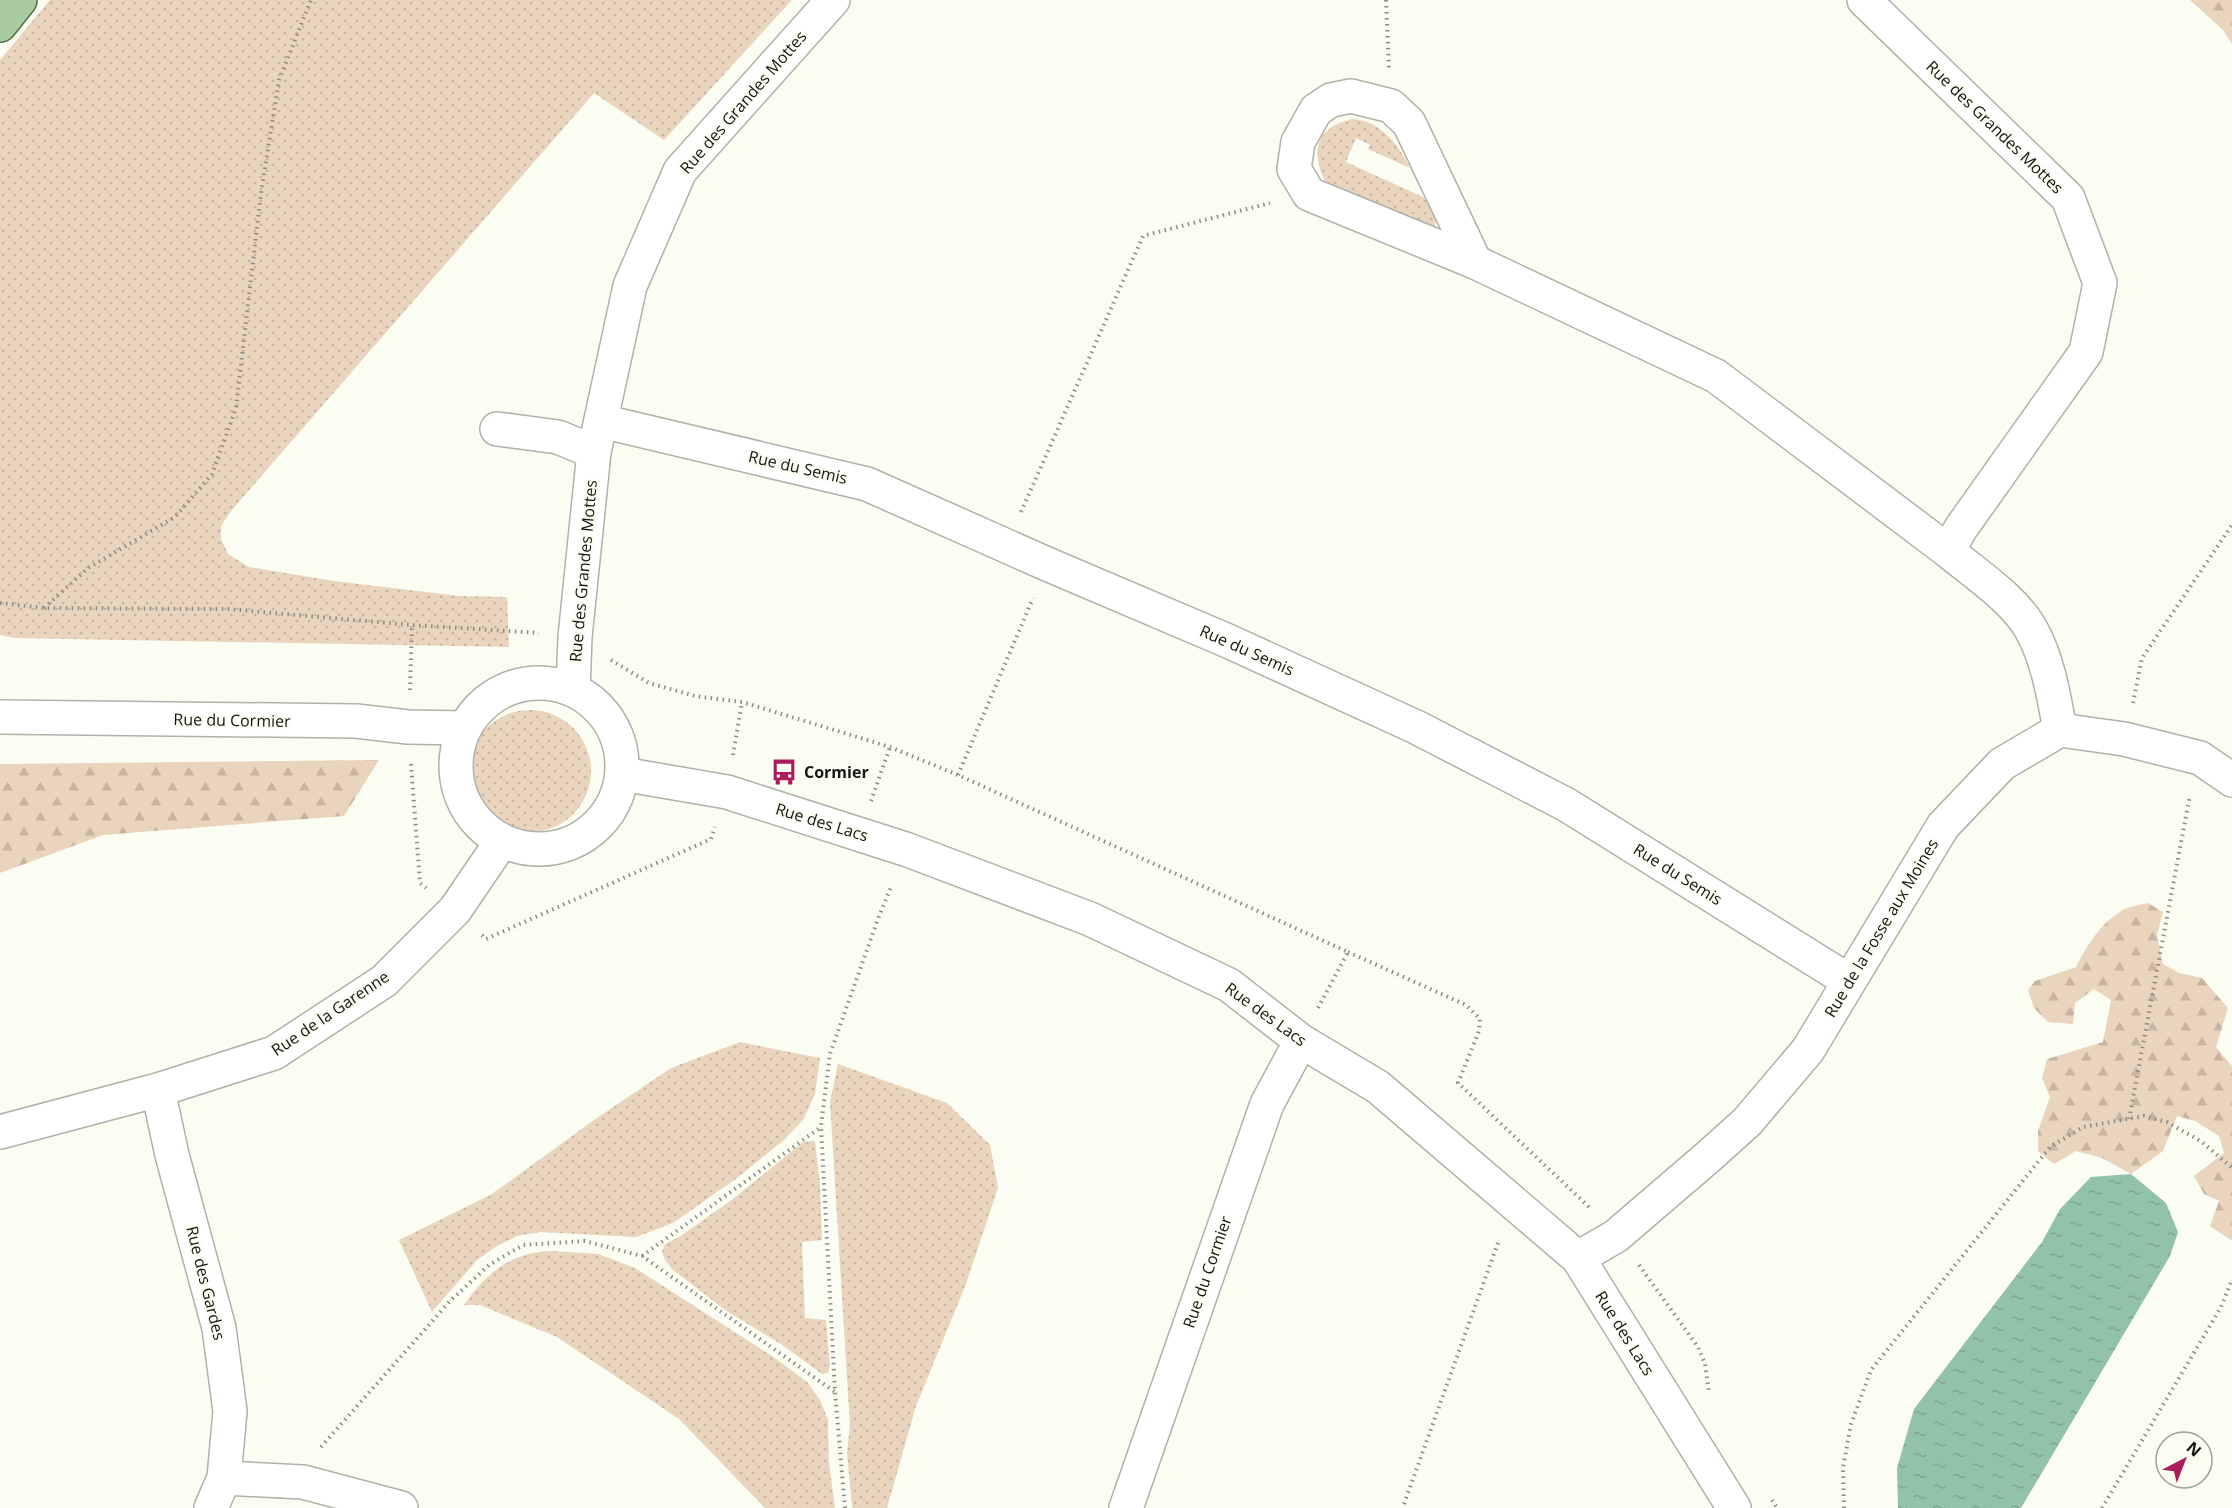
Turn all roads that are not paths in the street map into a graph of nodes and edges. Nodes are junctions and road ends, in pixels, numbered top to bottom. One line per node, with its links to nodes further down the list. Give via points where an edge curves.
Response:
1 (20, 0): 4 (main road)
2 (833, 0): 7 (street, Rue des Grandes Mottes, via 680,171 630,286)
3 (1864, 0): 8 (street, Rue des Grandes Mottes, via 2068,198 2100,283 2086,352)
4 (0, 25)
5 (1475, 262): 5 (street, via 1409,123 1391,106 1352,96 1331,100 1316,110 1298,142 1294,170 1309,194); 8 (street, via 1716,376)
6 (497, 429): 7 (street, via 558,437)
7 (598, 437): 9 (street, Rue des Grandes Mottes, via 575,637); 16 (street, Rue du Semis, via 867,484 1007,544 1395,717 1517,779 1567,805)
8 (1948, 551): 12 (street, via 2010,603 2032,631 2051,683)
9 (573, 690): 11 (street, via 552,684 511,687 492,697); 13 (street, via 591,700 616,733 622,753)
10 (0, 717): 11 (street, Rue du Cormier, via 357,721 408,728)
11 (464, 728): 15 (street, via 456,753 456,780 464,805 480,826)
12 (2060, 730): 14 (street, via 2200,758); 16 (street, Rue de la Fosse aux Moines, via 2002,764 1943,826)
13 (622, 774): 15 (street, via 617,797 606,817 589,833 547,850 523,849); 17 (street, Rue des Lacs, via 727,792 860,833 1090,919 1229,985)
14 (2232, 780)
15 (502, 841): 18 (street, Rue de la Garenne, via 455,910 384,981 274,1053)
16 (1849, 981): 20 (street, Rue de la Fosse aux Moines, via 1808,1050 1747,1122 1616,1236)
17 (1301, 1041): 20 (street, Rue des Lacs, via 1378,1087); 24 (street, Rue du Cormier, via 1267,1104)
18 (158, 1090): 19 (street, Rue de la Garenne); 21 (street, Rue des Gardes, via 219,1328 230,1411)
19 (0, 1132)
20 (1578, 1258): 25 (street, Rue des Lacs)
21 (224, 1478): 22 (street, Rue des Gardes); 23 (street, via 303,1482)
22 (211, 1508)
23 (400, 1508)
24 (1126, 1508)
25 (1734, 1508)

